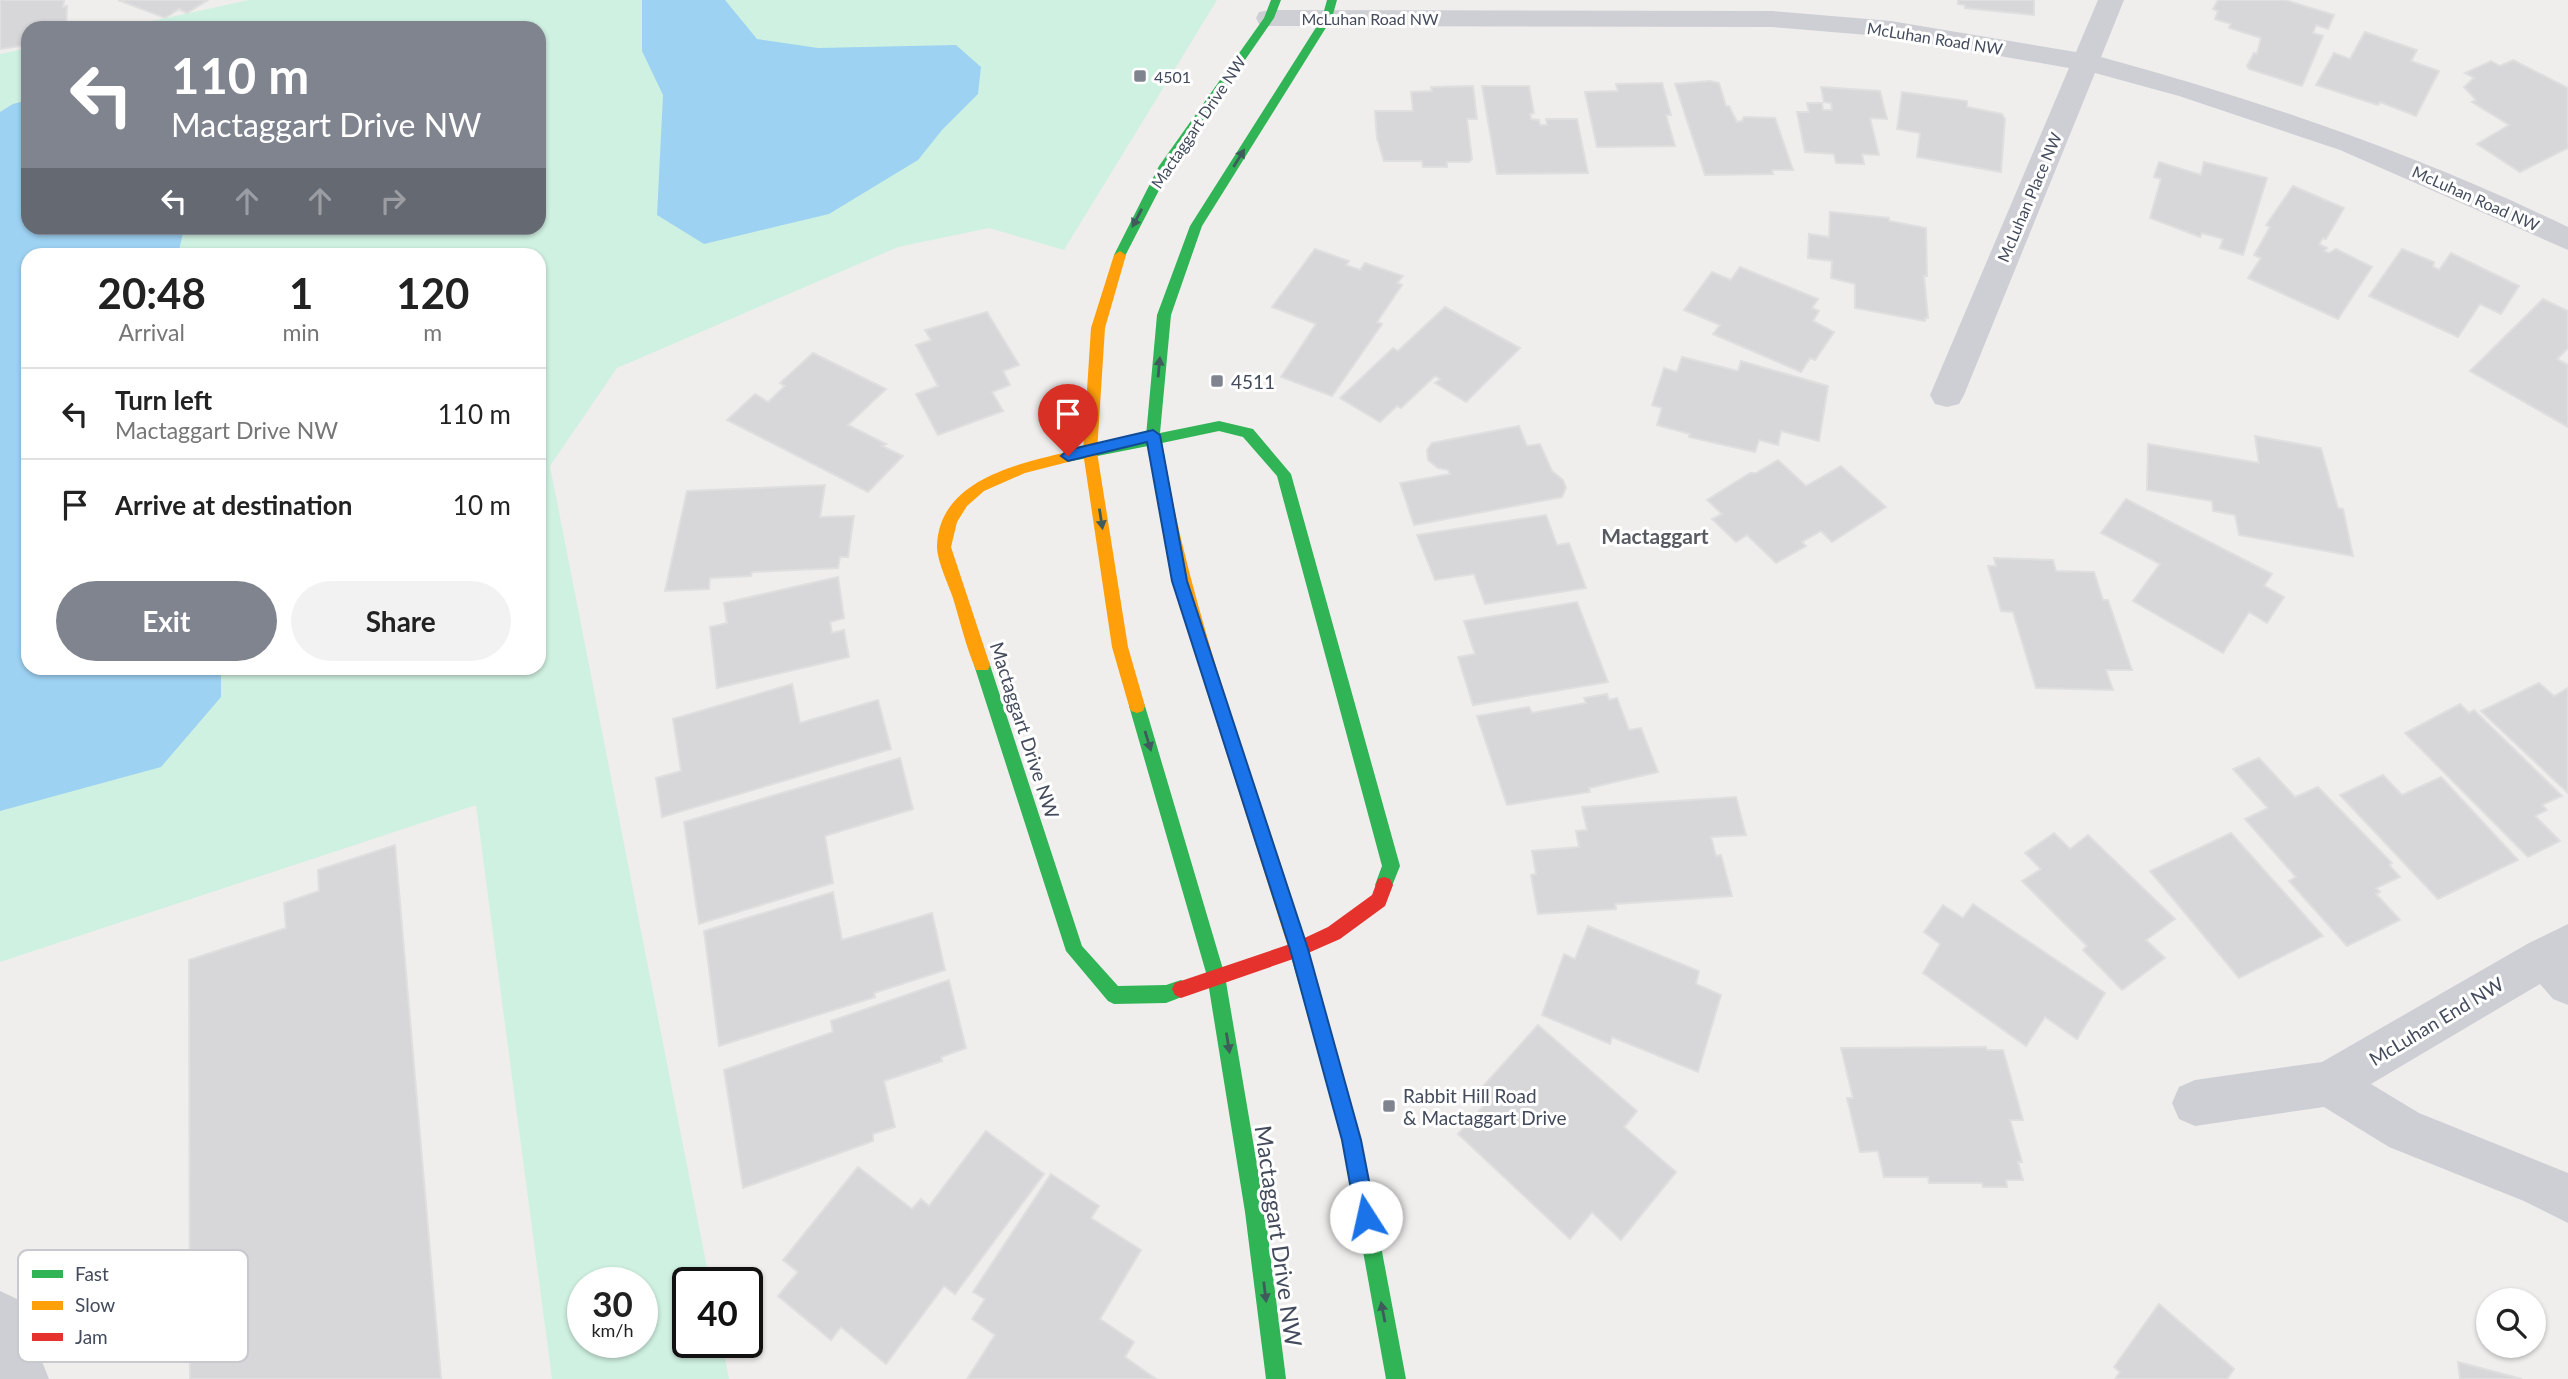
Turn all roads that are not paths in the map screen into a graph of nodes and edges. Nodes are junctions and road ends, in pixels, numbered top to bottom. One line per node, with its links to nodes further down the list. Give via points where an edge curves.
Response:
1 (2111, 0): 4 (street, McLuhan Place NW)
2 (1272, 9): 3 (street, McLuhan Road NW); 8 (street, Mactaggart Drive NW, one-way to 8, via 1165,166 1123,244 1098,328)
3 (1330, 9): 4 (street, McLuhan Road NW, via 1772,19 1891,29); 7 (street, one-way to 3, via 1164,314 1196,226)
4 (2086, 62): 5 (street, McLuhan Road NW, via 2259,111 2350,143); 6 (street, McLuhan Place NW)
5 (2568, 240)
6 (1947, 395)
7 (1153, 435): 8 (street, Mactaggart Drive NW); 9 (street, via 1180,581); 9 (street, Mactaggart Drive NW, via 1219,426 1248,433 1284,474 1391,866 1379,900 1334,933)
8 (1090, 452): 11 (street, Mactaggart Drive NW, one-way to 11, via 1120,647); 11 (street, Mactaggart Drive NW, via 1025,464 978,486 946,523 944,547 1075,951 1114,995 1166,993)
9 (1299, 949): 11 (street, Mactaggart Drive NW); 18 (street, one-way to 9, via 1352,1140)
10 (2560, 961): 12 (street, McLuhan End NW)
11 (1216, 976): 17 (street, Mactaggart Drive NW, one-way to 17, via 1255,1212)
12 (2328, 1084): 13 (street, McLuhan End NW); 14 (street, via 2405,1131)
13 (2195, 1103)
14 (2568, 1199)
15 (0, 1315): 16 (street)
16 (24, 1379)
17 (1276, 1379)
18 (1396, 1379)

